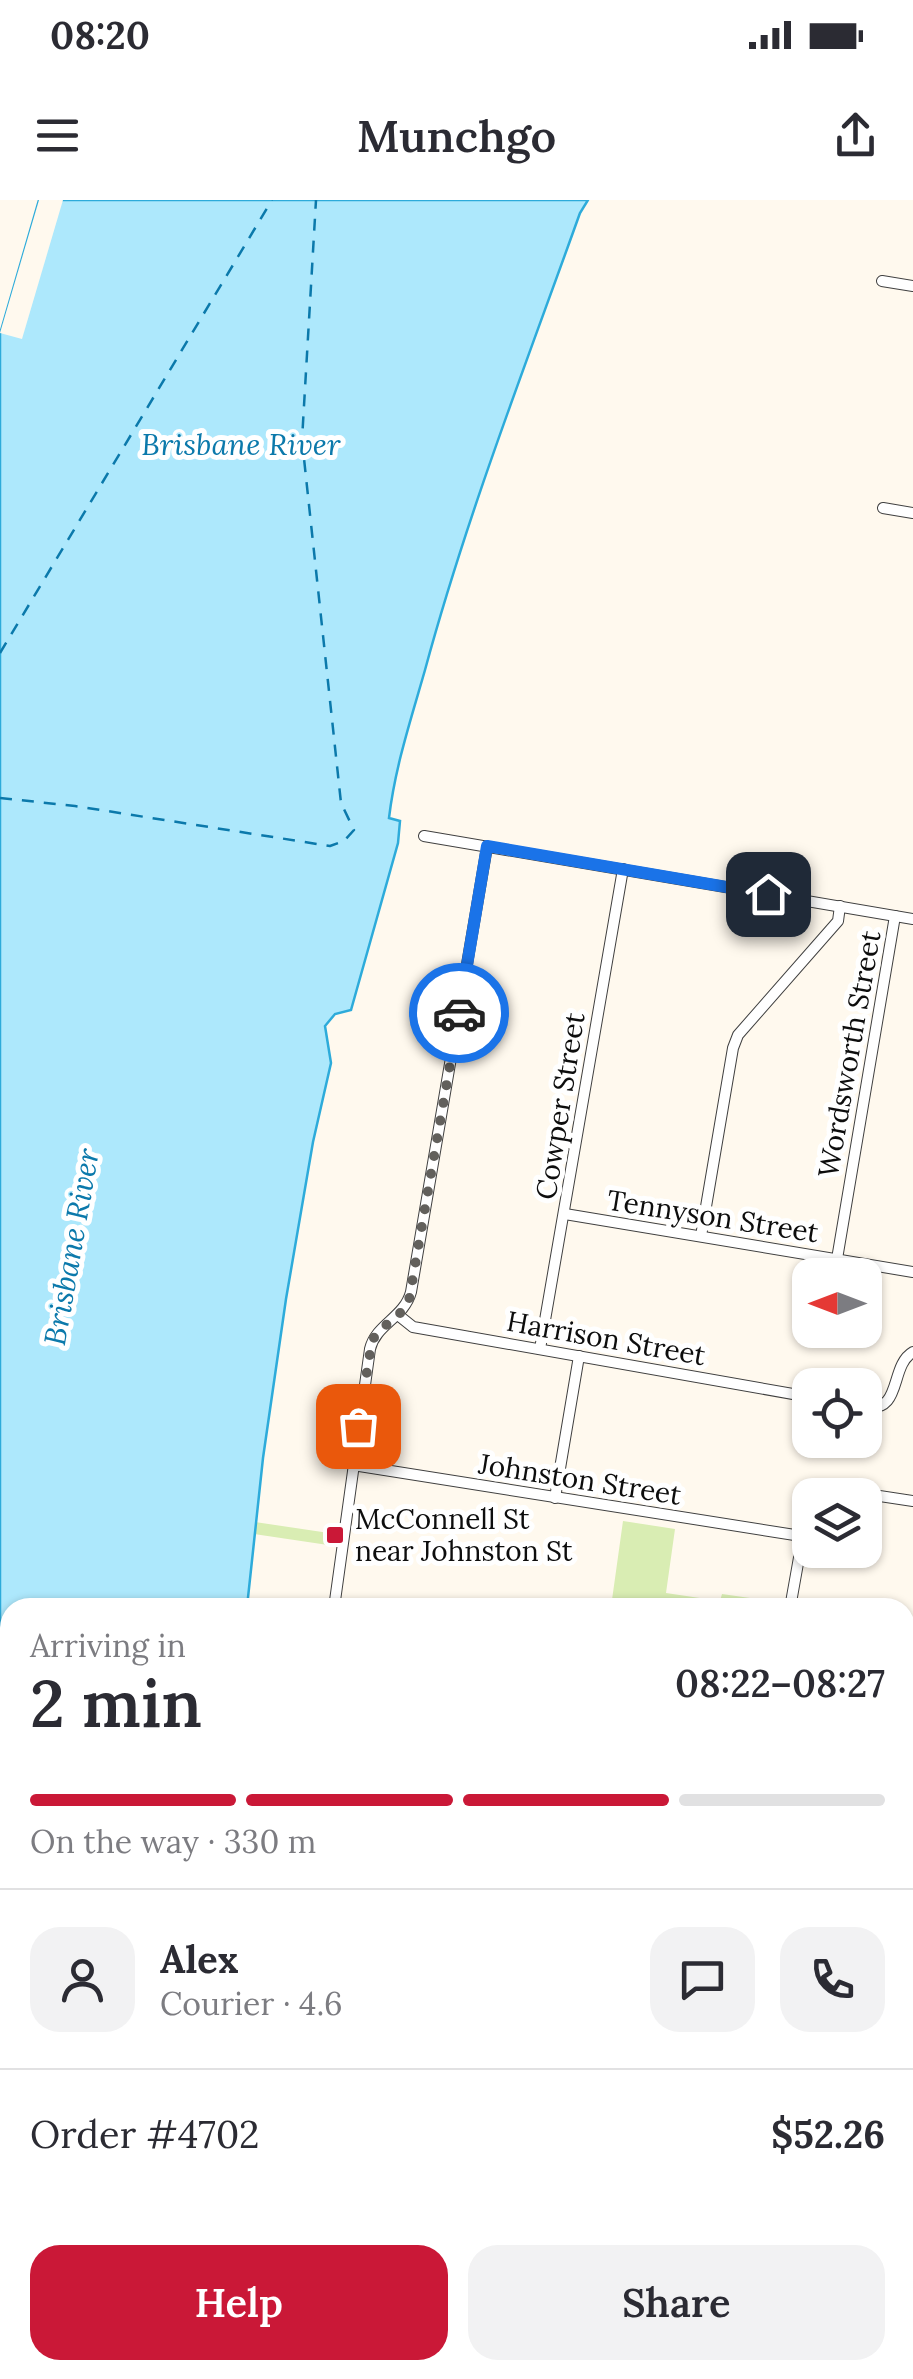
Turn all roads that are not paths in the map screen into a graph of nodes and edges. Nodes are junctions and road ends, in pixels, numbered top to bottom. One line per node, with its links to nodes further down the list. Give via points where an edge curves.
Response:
1 (882, 281): 2 (street)
2 (913, 286)
3 (883, 508): 4 (street)
4 (913, 512)
5 (424, 836): 6 (street)
6 (487, 846): 7 (street); 17 (street, via 411,1292)
7 (622, 870): 8 (street); 11 (street, Cowper Street)
8 (840, 906): 9 (street); 12 (street, via 838,921 732,1048)
9 (895, 916): 10 (street); 14 (street, Wordsworth Street)
10 (913, 919)
11 (565, 1214): 12 (street, Tennyson Street); 18 (street, Cowper Street)
12 (701, 1236): 13 (street, Tennyson Street)
13 (830, 1258)
14 (836, 1258)
15 (882, 1267): 16 (street, Tennyson Street)
16 (913, 1272)
17 (398, 1315): 18 (street, Harrison Street, via 412,1327); 23 (street, via 372,1341)
18 (540, 1349): 20 (street, Harrison Street)
19 (913, 1352): 22 (street)
20 (579, 1356): 21 (street, Harrison Street); 25 (street)
21 (792, 1394)
22 (882, 1406)
23 (353, 1465): 25 (street, Johnston Street); 29 (street)
24 (882, 1496): 26 (street)
25 (554, 1498): 27 (street, Johnston Street)
26 (913, 1501)
27 (792, 1535)
28 (796, 1568): 30 (street)
29 (335, 1598)
30 (792, 1598)

